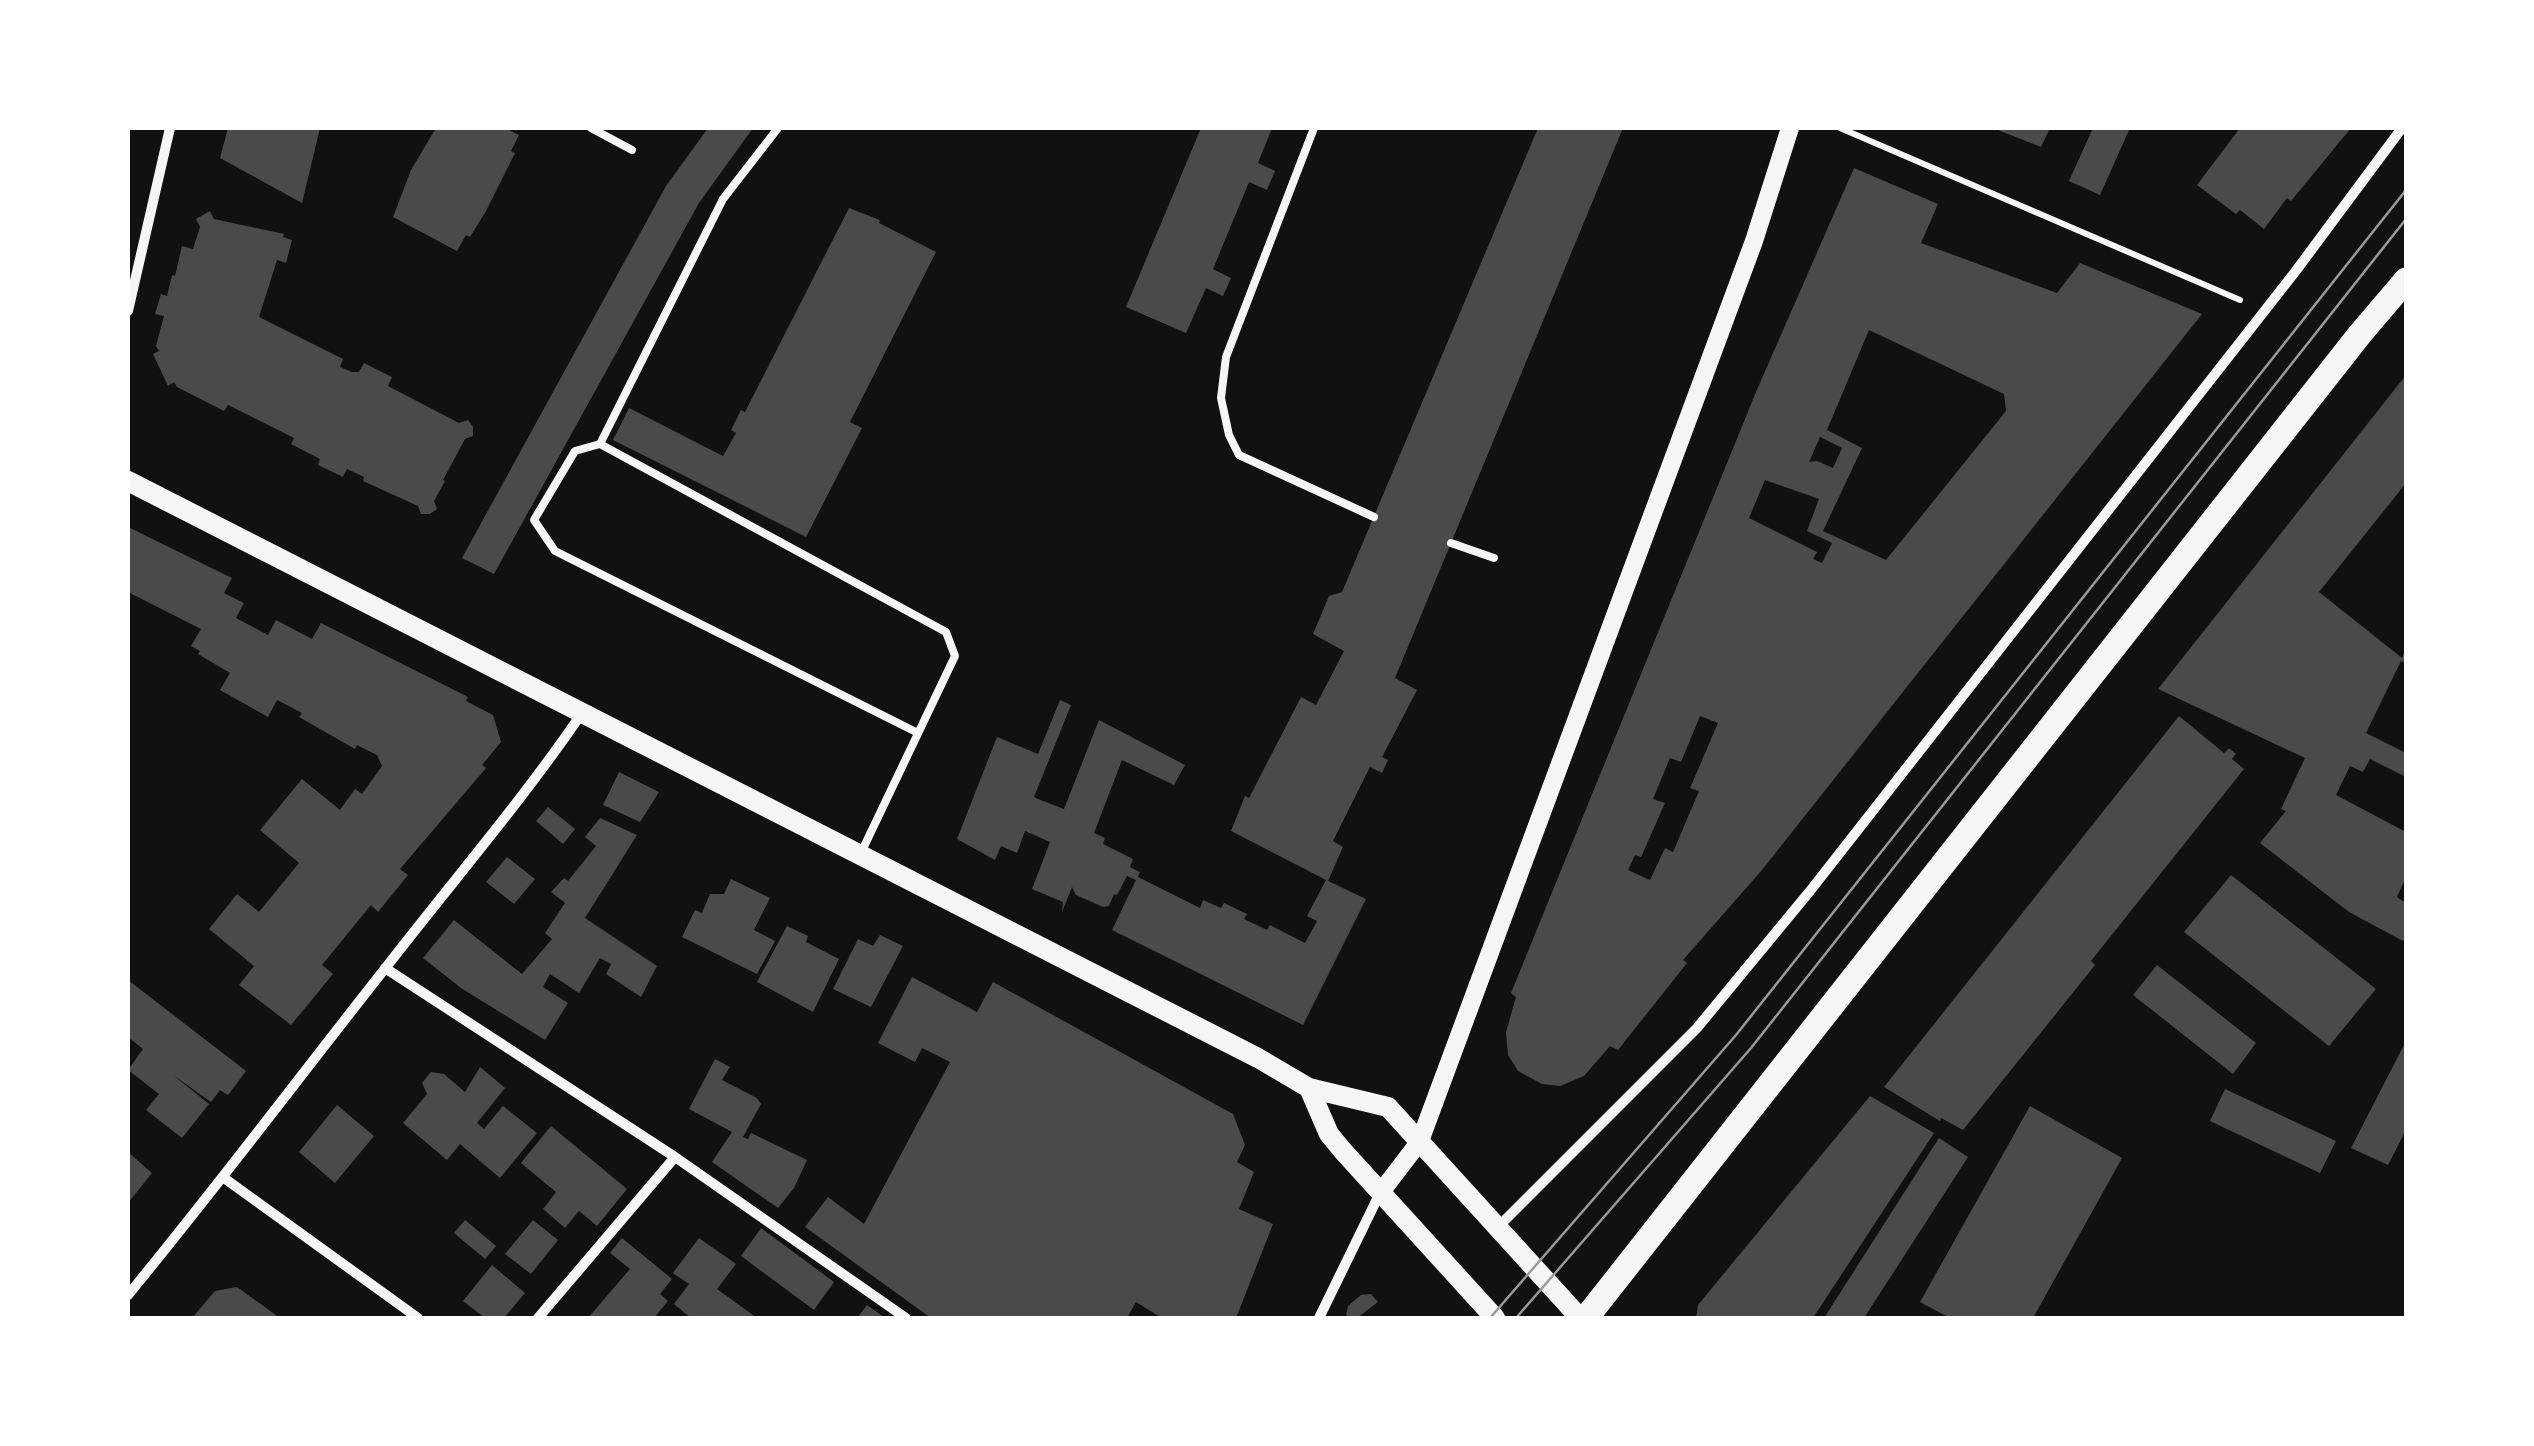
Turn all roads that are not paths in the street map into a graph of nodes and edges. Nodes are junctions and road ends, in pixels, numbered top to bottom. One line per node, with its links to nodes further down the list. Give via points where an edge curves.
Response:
1 (170, 128): 9 (street)
2 (591, 128): 7 (lane)
3 (778, 128): 10 (lane, via 724,199)
4 (1314, 128): 12 (lane, via 1226,357 1221,398 1239,456)
5 (1790, 128): 20 (street)
6 (2402, 128): 24 (street, via 1710,1013)
7 (632, 150)
8 (2406, 280): 31 (main road)
9 (128, 311)
10 (600, 444): 16 (lane, via 946,632 955,656); 16 (lane, via 575,451 534,520 555,551)
11 (128, 481): 15 (main road)
12 (1374, 516)
13 (1451, 543): 14 (lane)
14 (1494, 558)
15 (582, 712): 17 (main road); 18 (street)
16 (918, 733): 17 (lane)
17 (860, 854): 19 (main road)
18 (385, 968): 21 (street); 22 (street)
19 (1308, 1088): 20 (main road, via 1388,1107); 23 (main road, via 1330,1134)
20 (1420, 1141): 23 (street); 24 (main road)
21 (675, 1156): 27 (street); 28 (street)
22 (224, 1178): 25 (street); 26 (street)
23 (1381, 1192): 29 (street); 30 (main road)
24 (1498, 1227): 31 (main road)
25 (128, 1295)
26 (418, 1318)
27 (538, 1318)
28 (906, 1318)
29 (1319, 1318)
30 (1495, 1318)
31 (1582, 1318)

